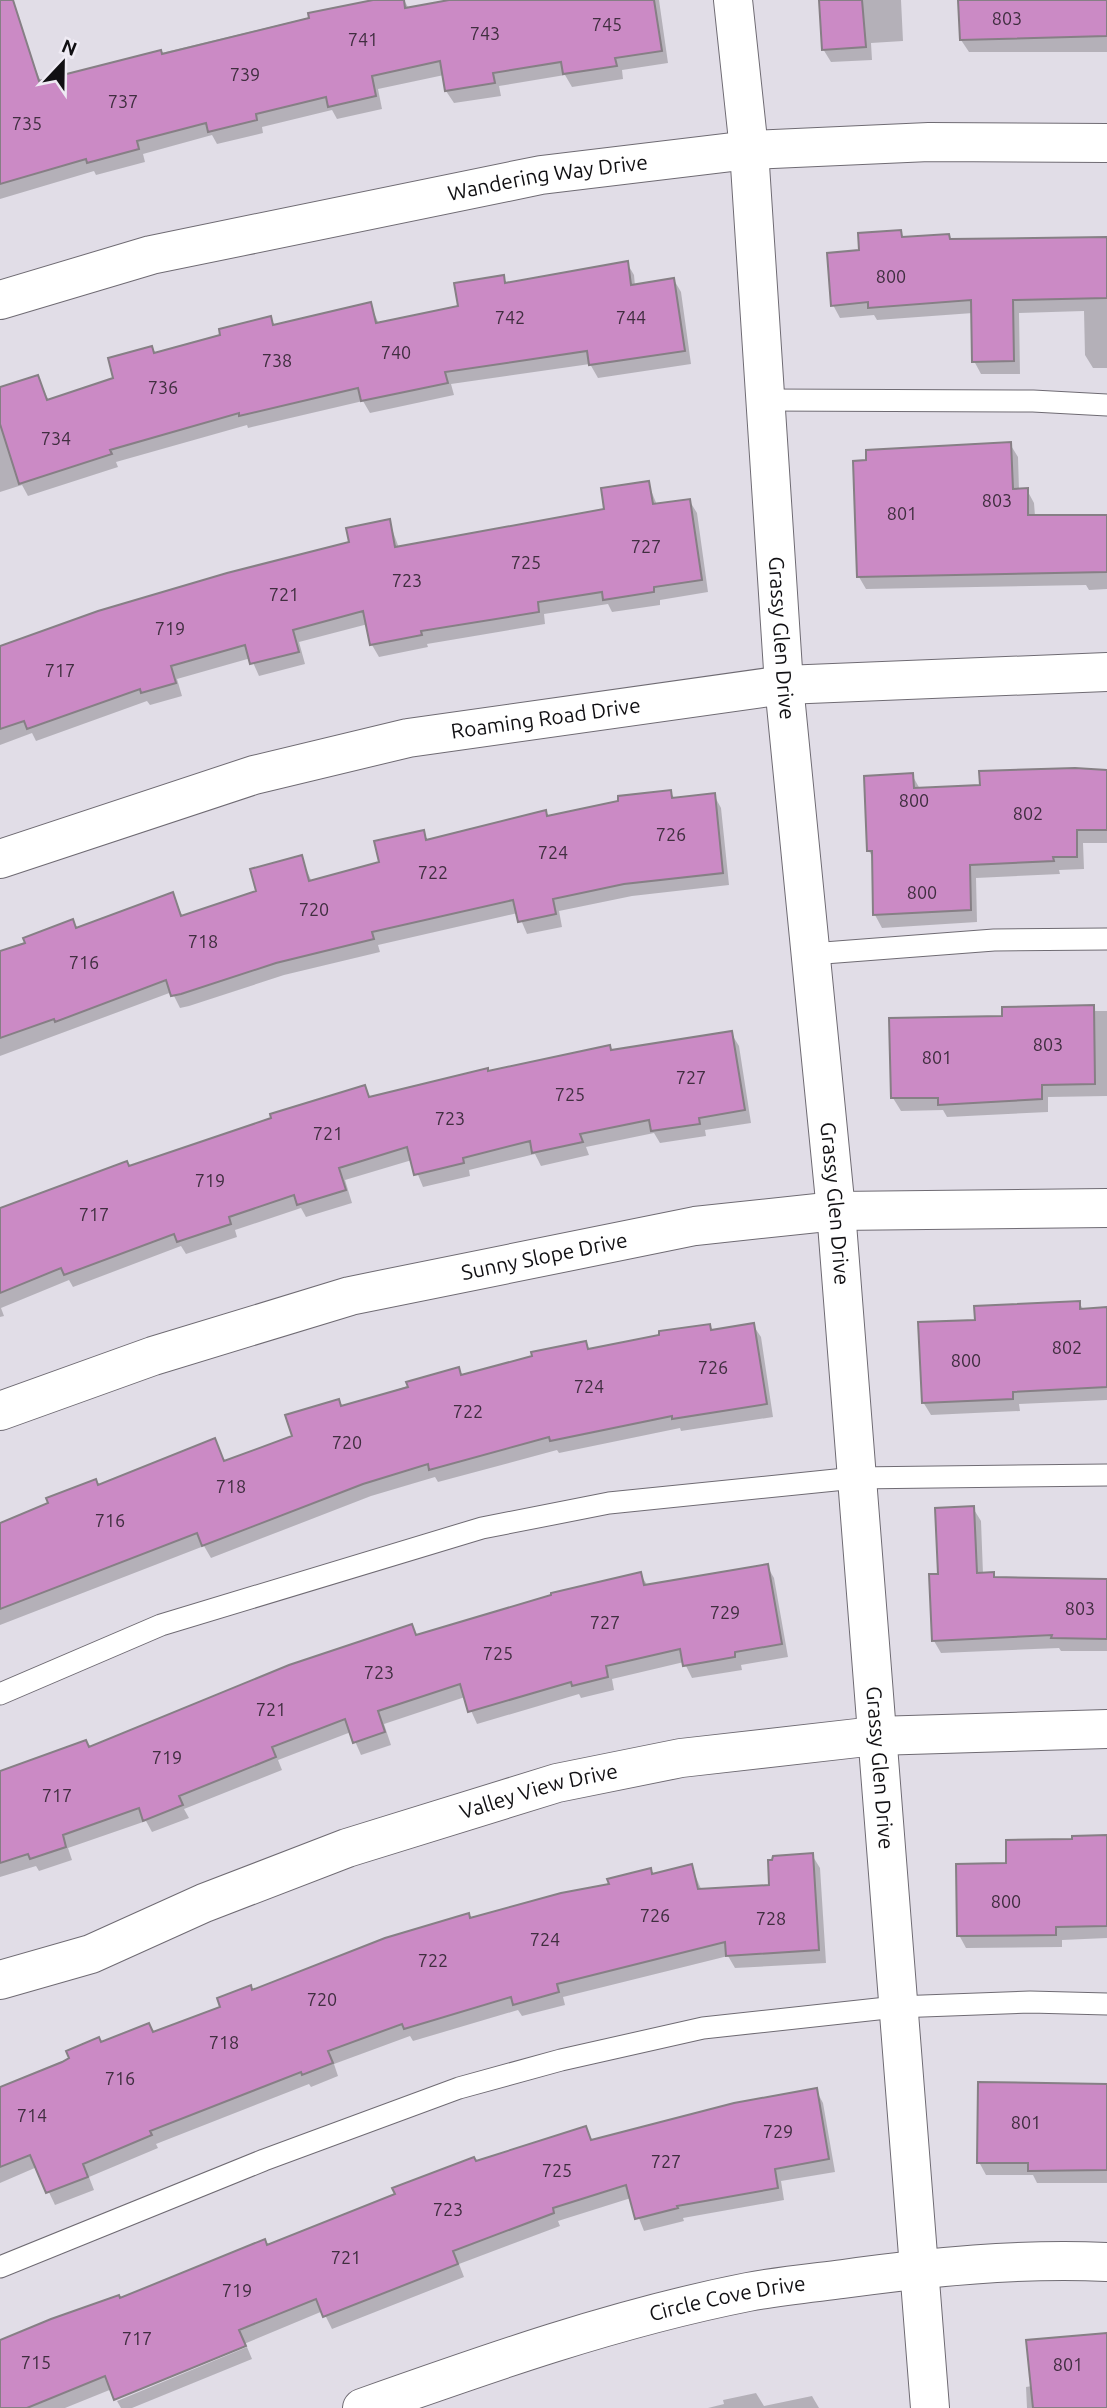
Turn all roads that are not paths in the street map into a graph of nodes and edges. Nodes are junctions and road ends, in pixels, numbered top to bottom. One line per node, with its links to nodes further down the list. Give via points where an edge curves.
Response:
1 (733, 0): 3 (street, Grassy Glen Drive)
2 (1107, 143): 3 (street, Wandering Way Drive, via 929,142)
3 (749, 150): 4 (street, Wandering Way Drive, via 527,178 151,255); 5 (street, Grassy Glen Drive)
4 (0, 300)
5 (765, 400): 6 (lane); 8 (street, Grassy Glen Drive)
6 (1107, 405)
7 (1107, 672): 8 (street, Roaming Road Drive)
8 (784, 685): 9 (street, Roaming Road Drive, via 408,738 254,775); 11 (street, Grassy Glen Drive)
9 (0, 859)
10 (1107, 939): 11 (lane, via 993,940)
11 (811, 954): 13 (street, Grassy Glen Drive)
12 (1107, 1208): 13 (street, Sunny Slope Drive)
13 (836, 1211): 14 (street, Sunny Slope Drive, via 695,1226 350,1296 153,1356); 16 (street, Grassy Glen Drive)
14 (0, 1411)
15 (1107, 1475): 16 (lane)
16 (855, 1478): 17 (lane, via 609,1503 482,1528 161,1625); 19 (street, Grassy Glen Drive)
17 (0, 1694)
18 (1107, 1729): 19 (street, Valley View Drive)
19 (875, 1736): 20 (street, Valley View Drive, via 681,1758 557,1783 347,1848 204,1903 91,1954); 22 (street, Grassy Glen Drive)
20 (0, 1980)
21 (1107, 2004): 22 (lane, via 1030,2001)
22 (896, 2007): 24 (lane, via 703,2028 459,2088 264,2160); 25 (street, Grassy Glen Drive)
23 (1107, 2262): 25 (street, Circle Cove Drive, via 1053,2259)
24 (0, 2267)
25 (917, 2269): 26 (street, Circle Cove Drive, via 749,2291 640,2318 501,2359); 27 (street, Grassy Glen Drive)
26 (362, 2408)
27 (930, 2408)

